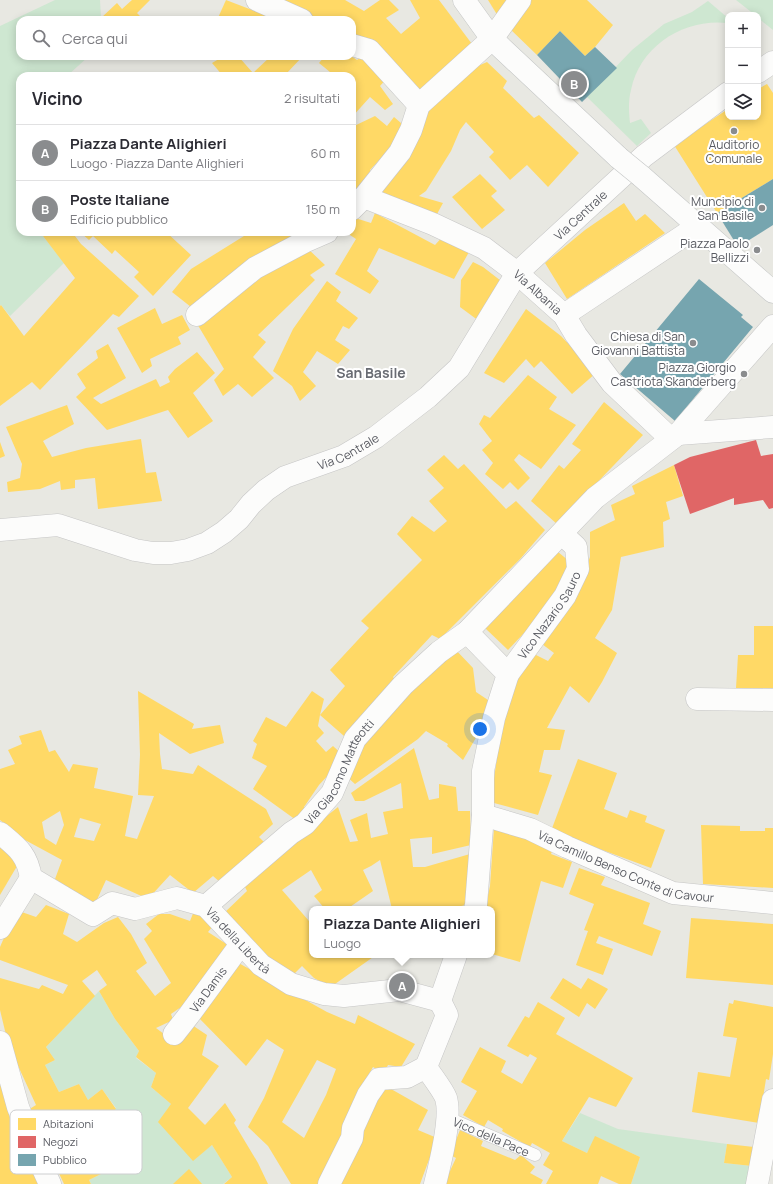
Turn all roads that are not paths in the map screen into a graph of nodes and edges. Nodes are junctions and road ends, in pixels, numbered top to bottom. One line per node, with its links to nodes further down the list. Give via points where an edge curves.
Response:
1 (257, 0): 4 (street)
2 (464, 0): 5 (street)
3 (520, 0): 5 (street)
4 (293, 16)
5 (492, 39): 10 (street); 12 (street, bridge, via 619,158)
6 (356, 46): 10 (street, via 369,50)
7 (773, 62): 8 (street)
8 (761, 70)
9 (725, 96): 14 (street, Via Centrale, via 644,156)
10 (419, 105): 11 (street, via 400,152)
11 (356, 203): 14 (street, Via Albania, via 433,224 484,248)
12 (698, 226): 15 (street); 17 (street)
13 (318, 236): 16 (street, via 255,268)
14 (517, 273): 17 (street, Via Albania); 21 (street, Via Centrale, via 459,368 428,397 376,437 344,456 285,477 251,504 239,520 207,543 182,551 152,553 134,550 58,525)
15 (771, 287)
16 (197, 315)
17 (564, 315): 20 (street, Via Albania, via 612,382)
18 (773, 326): 20 (street, Via Giacomo Matteotti)
19 (773, 427): 20 (street)
20 (674, 436): 22 (street, Via Giacomo Matteotti, via 595,498)
21 (0, 530)
22 (562, 534): 23 (street, Via Giacomo Matteotti); 24 (street, Vico Nazario Sauro, via 576,548 578,569 565,596)
23 (467, 632): 24 (street); 31 (street, Via Giacomo Matteotti, via 439,652 403,685 355,739 332,793 305,824)
24 (508, 674): 27 (street, via 494,718 483,771)
25 (697, 699): 26 (street)
26 (773, 700)
27 (483, 815): 30 (street, Via Camillo Benso Conte di Cavour, via 530,829 673,893); 32 (street)
28 (0, 833): 29 (street, via 21,850 29,866)
29 (31, 878): 31 (street, Via della Libertà, via 93,915 112,903 135,909 177,898); 33 (street)
30 (773, 904)
31 (206, 906): 34 (street, Via della Libertà)
32 (476, 906)
33 (0, 928)
34 (241, 944): 36 (street, Via della Libertà, via 260,965 291,984 324,994 344,996 399,990); 37 (street, Via Damis)
35 (455, 958): 36 (street)
36 (440, 1001): 39 (street, via 447,1015)
37 (174, 1034)
38 (0, 1042): 42 (street)
39 (426, 1067): 41 (street); 46 (street, via 407,1077 379,1079 368,1095 353,1128 352,1138)
40 (773, 1100): 48 (street)
41 (447, 1108): 43 (lane, Vico della Pace); 47 (street, via 442,1153)
42 (19, 1110)
43 (534, 1155)
44 (45, 1174): 45 (street)
45 (50, 1184)
46 (329, 1184)
47 (435, 1184)
48 (757, 1184)

